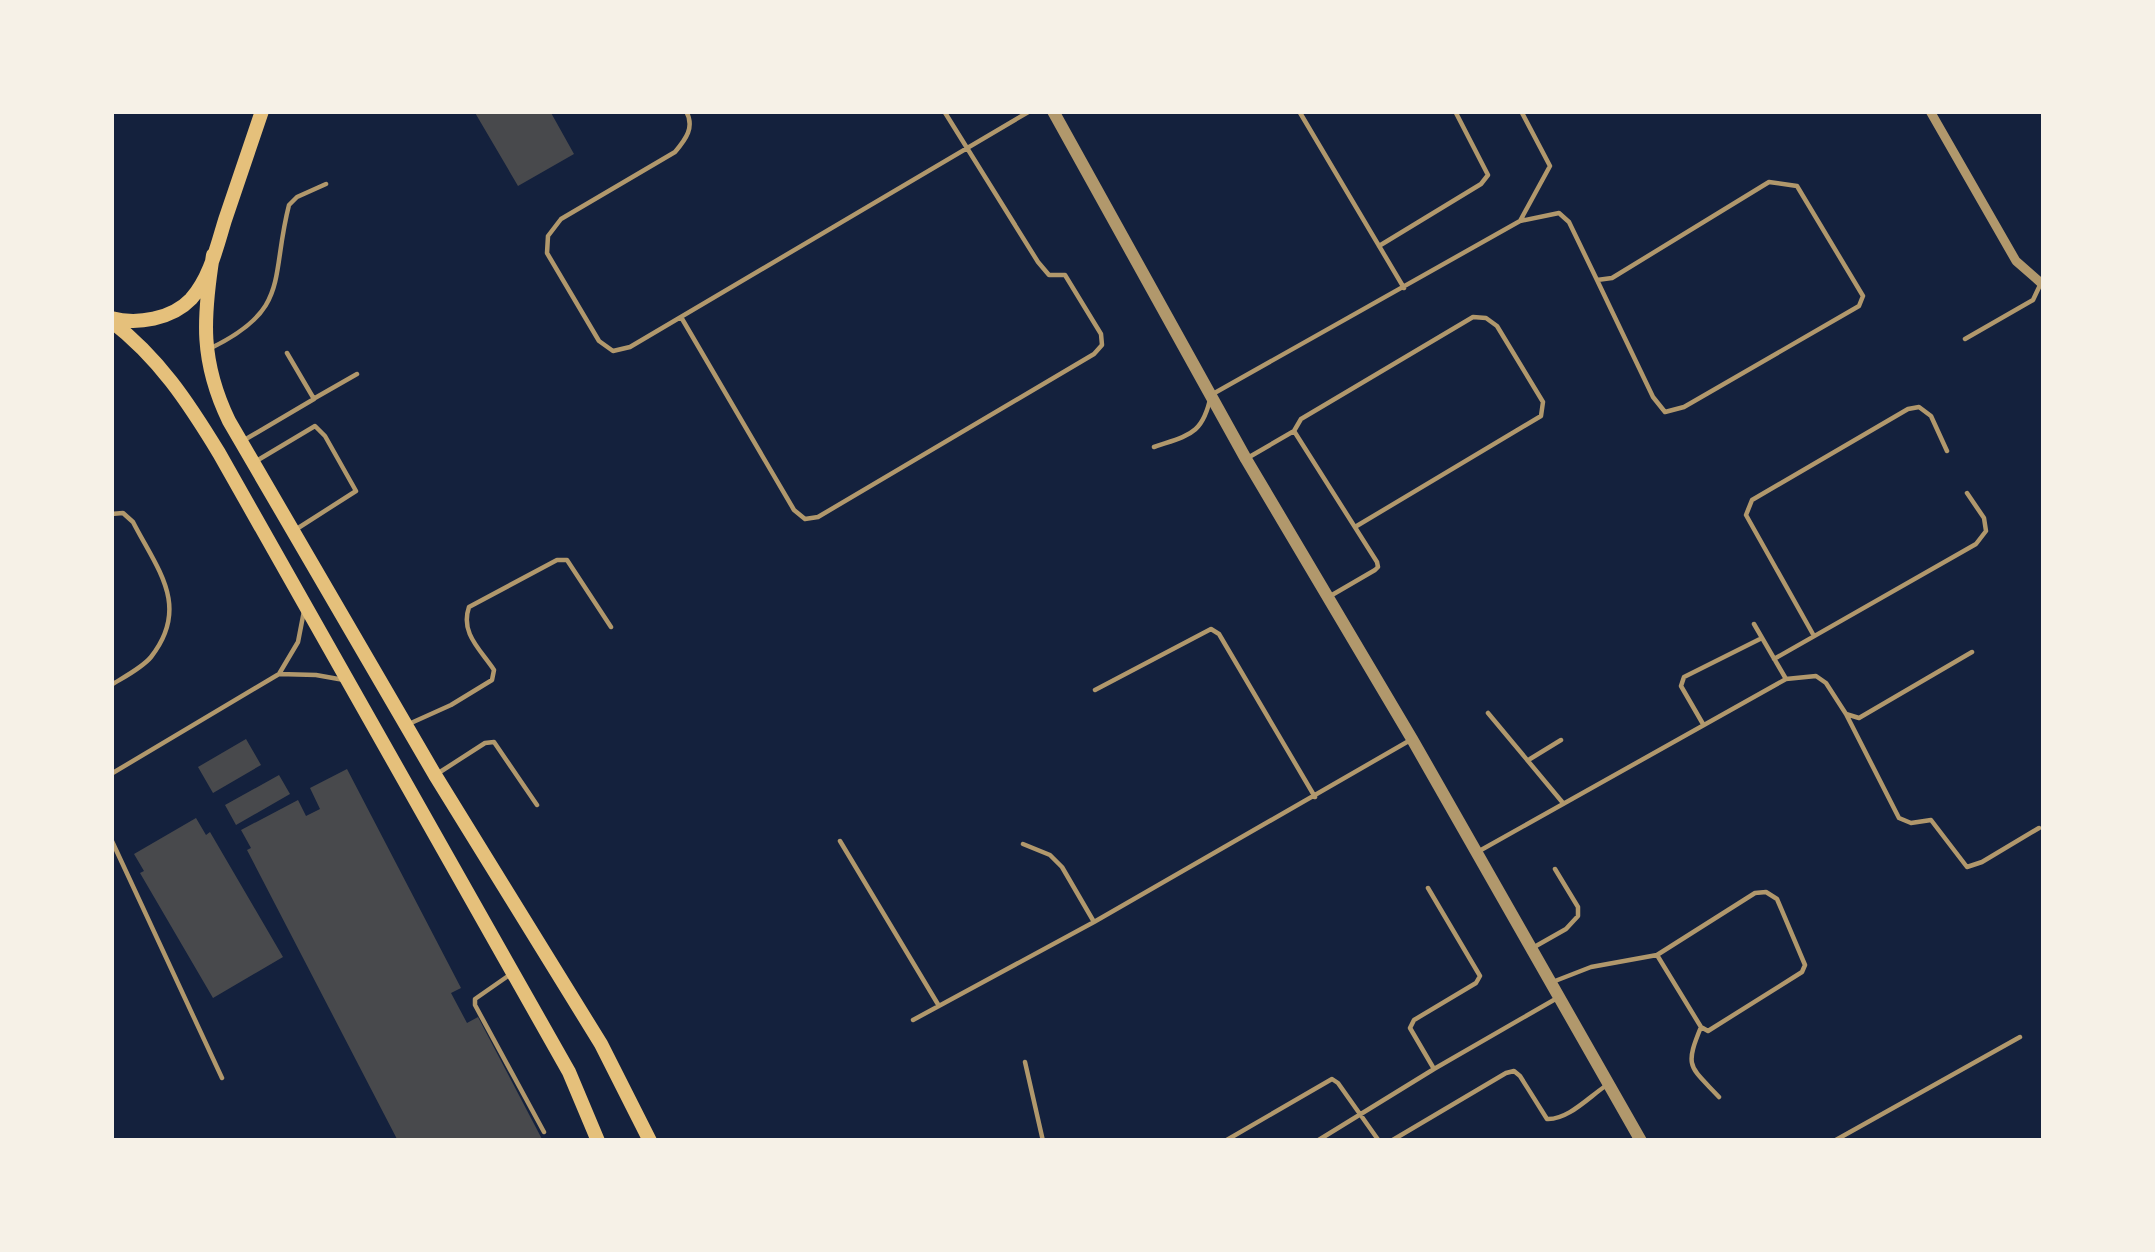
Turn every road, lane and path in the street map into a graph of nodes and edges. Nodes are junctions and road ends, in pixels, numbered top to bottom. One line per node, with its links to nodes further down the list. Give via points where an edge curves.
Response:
1 (262, 111): 16 (main road)
2 (686, 111): 20 (lane, via 688,136 675,152 561,219 547,253 599,341 613,350)
3 (944, 111): 12 (lane)
4 (1003, 111): 11 (lane)
5 (1030, 111): 11 (lane)
6 (1053, 111): 26 (street)
7 (1299, 111): 15 (lane)
8 (1455, 111): 15 (lane, via 1488,175)
9 (1521, 111): 14 (lane, via 1550,166)
10 (1930, 111): 18 (street, via 2016,261)
11 (1010, 123): 12 (lane)
12 (968, 150): 20 (lane); 20 (lane, via 1038,262 1049,275 1065,275 1102,345 818,517 794,510)
13 (326, 184): 23 (lane, via 289,205 273,297 261,314)
14 (1520, 221): 17 (lane, via 1559,213); 19 (lane)
15 (1379, 246): 19 (lane)
16 (214, 255): 21 (main road, via 191,299 175,311); 23 (main road)
17 (1597, 280): 17 (lane, via 1665,412 1858,306 1863,296 1797,187 1782,182 1769,182)
18 (2043, 283): 22 (lane, via 2033,300)
19 (1404, 288): 26 (lane)
20 (681, 317)
21 (111, 320): 39 (main road, via 185,399)
22 (1965, 339)
23 (206, 351): 29 (main road, via 216,395)
24 (287, 353): 27 (lane)
25 (357, 374): 27 (lane)
26 (1210, 395): 30 (lane, via 1197,428); 32 (street)
27 (314, 399): 29 (lane)
28 (1294, 430): 32 (lane); 36 (lane); 36 (lane, via 1301,418 1473,317 1497,326 1543,402 1541,416)
29 (241, 442): 33 (main road)
30 (1154, 447)
31 (1947, 451): 42 (lane, via 1919,406 1752,500 1746,515)
32 (1246, 459): 38 (street)
33 (253, 463): 37 (main road); 37 (lane, via 315,426 325,436 356,491)
34 (1967, 493): 42 (lane, via 1984,518 1976,544)
35 (111, 514): 49 (lane, via 133,522 171,598 166,631 149,660)
36 (1355, 527): 38 (lane, via 1378,567)
37 (293, 532): 54 (main road)
38 (1328, 597): 55 (street)
39 (305, 604): 46 (lane, via 298,642); 48 (main road)
40 (1754, 624): 43 (lane)
41 (611, 627): 54 (lane, via 567,560 557,560 469,607 467,633 494,670 492,680)
42 (1814, 636): 45 (lane)
43 (1762, 638): 45 (lane); 53 (lane, via 1684,676 1681,686)
44 (1972, 652): 52 (lane, via 1858,718)
45 (1774, 659): 47 (lane)
46 (279, 674): 48 (lane); 58 (lane)
47 (1786, 679): 52 (lane, via 1816,676); 53 (lane)
48 (349, 681): 73 (main road)
49 (111, 686)
50 (1095, 690): 60 (lane, via 1211,629)
51 (1488, 712): 57 (lane)
52 (1846, 714): 63 (lane, via 1899,818 1931,820 1967,867)
53 (1703, 724): 61 (lane)
54 (406, 726): 59 (main road)
55 (1412, 739): 60 (lane); 67 (street)
56 (1561, 740): 57 (lane)
57 (1528, 760): 61 (lane)
58 (111, 774)
59 (435, 775): 62 (lane, via 494,742); 87 (main road, via 601,1044)
60 (1315, 797): 70 (lane)
61 (1563, 803): 67 (lane)
62 (537, 805)
63 (2039, 828)
64 (111, 839): 82 (lane)
65 (840, 841): 76 (lane)
66 (1023, 844): 70 (lane, via 1061,867)
67 (1476, 853): 71 (street)
68 (1555, 869): 71 (lane, via 1578,916)
69 (1428, 888): 81 (lane, via 1480,976 1410,1028)
70 (1094, 922): 76 (lane)
71 (1531, 949): 74 (street)
72 (1657, 955): 74 (lane); 78 (lane); 78 (lane, via 1755,893 1777,899 1802,972 1708,1031)
73 (513, 973): 86 (lane, via 475,1005); 88 (main road)
74 (1551, 983): 75 (street)
75 (1559, 997): 81 (lane); 83 (street)
76 (939, 1006): 77 (lane)
77 (913, 1021)
78 (1701, 1027): 84 (lane, via 1690,1061)
79 (2020, 1037): 95 (lane)
80 (1025, 1062): 89 (lane)
81 (1434, 1069): 85 (lane)
82 (222, 1078)
83 (1608, 1083): 93 (lane, via 1551,1120 1520,1076 1506,1073); 94 (street)
84 (1718, 1097)
85 (1360, 1115): 90 (lane, via 1332,1079); 91 (lane); 92 (lane)
86 (544, 1132)
87 (648, 1138)
88 (598, 1140)
89 (1043, 1141)
90 (1225, 1141)
91 (1317, 1141)
92 (1379, 1141)
93 (1391, 1141)
94 (1641, 1141)
95 (1834, 1141)

